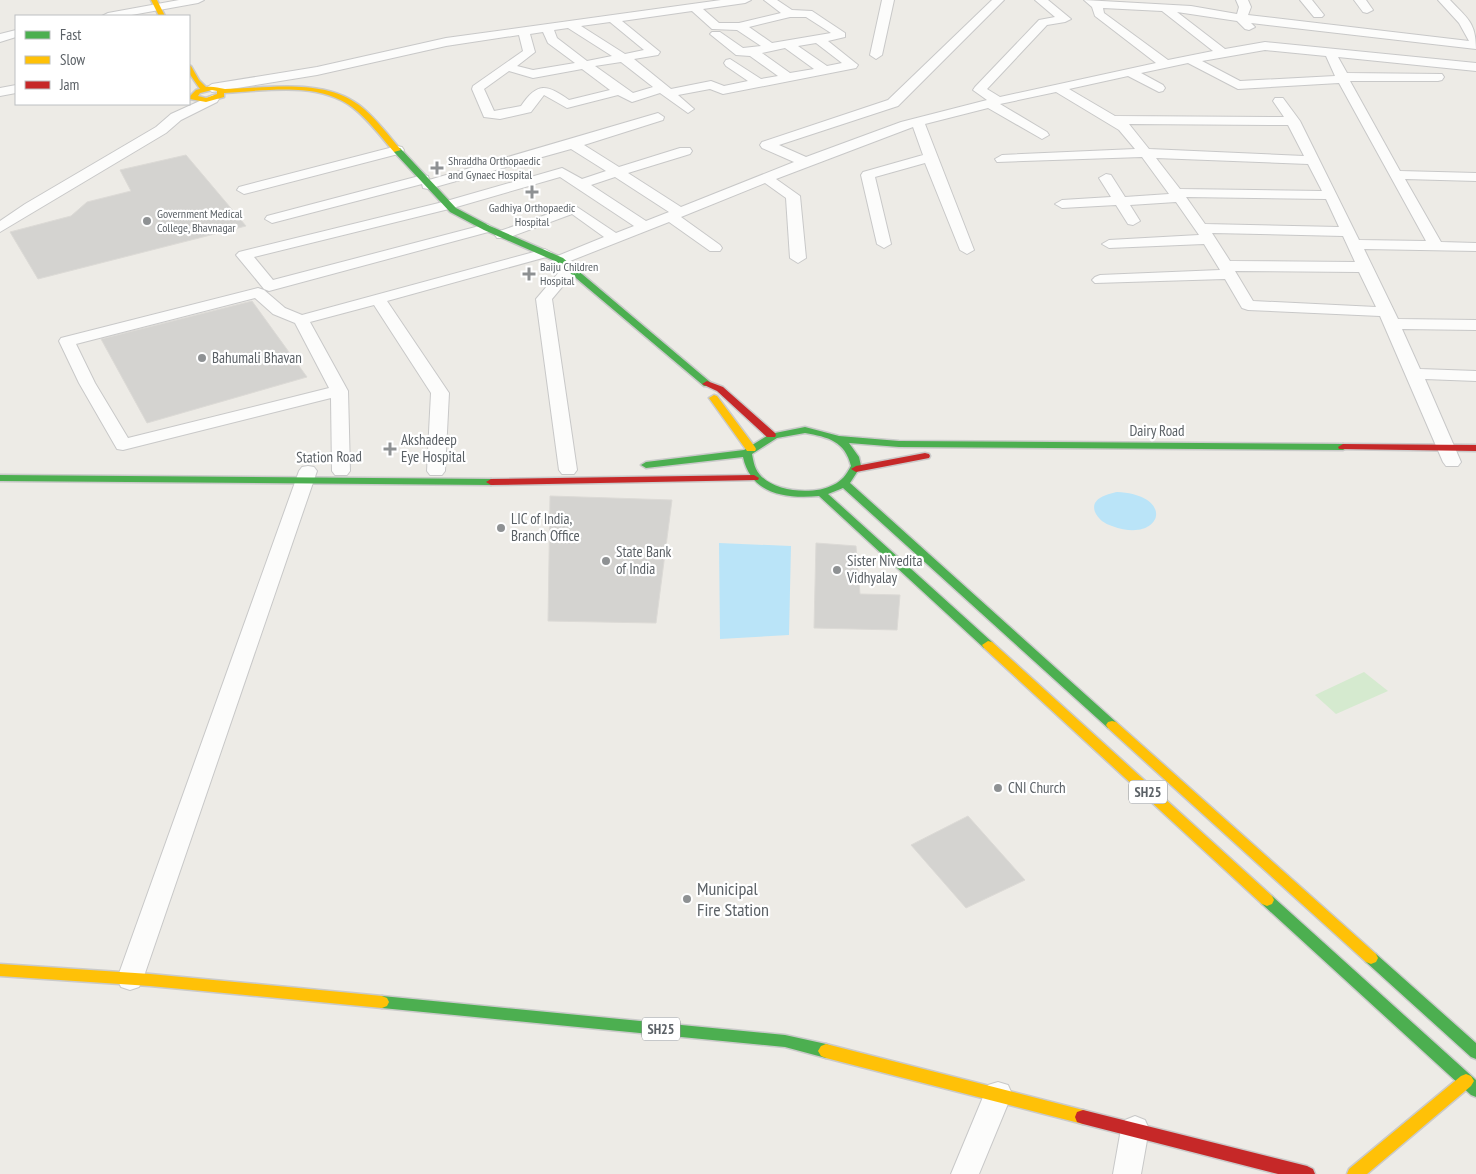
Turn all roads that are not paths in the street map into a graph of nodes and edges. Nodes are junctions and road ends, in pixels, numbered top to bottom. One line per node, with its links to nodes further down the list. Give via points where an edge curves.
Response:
1 (198, 0): 13 (street)
2 (745, 0): 12 (street)
3 (770, 0): 16 (street)
4 (888, 0): 40 (street)
5 (998, 0): 79 (street, via 893,103 767,145)
6 (1041, 0): 64 (street, via 1065,19 1043,22 979,90)
7 (1242, 0): 21 (street, via 1245,7)
8 (1306, 0): 18 (street)
9 (1360, 0): 15 (street)
10 (1444, 0): 34 (street, via 1464,21)
11 (1092, 2): 14 (street); 46 (street, via 1099,14)
12 (690, 5): 19 (street); 23 (street, via 716,27)
13 (152, 8): 17 (street)
14 (1165, 8): 21 (street); 39 (street)
15 (1367, 10)
16 (790, 14): 20 (street); 31 (street, via 808,13 840,36)
17 (114, 15)
18 (1318, 15)
19 (612, 18): 22 (street); 42 (street, via 654,52)
20 (772, 18): 23 (street); 31 (street)
21 (1241, 18): 25 (street); 35 (street)
22 (569, 24): 24 (street); 42 (street)
23 (739, 26): 36 (street)
24 (548, 27): 26 (street); 47 (street, via 552,40)
25 (1327, 28): 29 (street); 37 (street)
26 (523, 30): 48 (street, via 529,52); 62 (street, via 446,42)
27 (15, 34): 30 (street)
28 (716, 34): 38 (street, via 740,52)
29 (1380, 34): 32 (street); 41 (street)
30 (0, 38)
31 (813, 40): 33 (street); 51 (street, via 852,65)
32 (1435, 40): 34 (street); 45 (street)
33 (787, 44): 36 (street); 51 (street)
34 (1476, 44)
35 (1265, 46): 37 (street); 39 (street)
36 (770, 47): 38 (street)
37 (1326, 51): 41 (street); 54 (street)
38 (753, 52): 53 (street)
39 (1222, 53): 43 (street)
40 (876, 54)
41 (1378, 57): 45 (street)
42 (624, 58): 47 (street); 59 (street)
43 (1190, 59): 46 (street); 54 (street, via 1238,85)
44 (730, 63): 55 (street)
45 (1433, 63): 49 (street); 54 (street, via 1440,83)
46 (1165, 64): 52 (street)
47 (586, 65): 48 (street, via 533,74); 60 (street)
48 (508, 67): 60 (street, via 479,86 489,114 526,109 534,94 541,90 548,90 567,104)
49 (1476, 68)
50 (190, 69): 62 (main road)
51 (826, 71): 53 (street)
52 (1130, 72): 56 (street); 57 (street)
53 (789, 78): 55 (street)
54 (1343, 78): 81 (street)
55 (760, 84): 59 (street, via 723,90 711,85)
56 (1058, 88): 64 (street); 68 (street)
57 (1159, 88)
58 (15, 90): 61 (street)
59 (665, 90): 60 (street, via 632,98); 65 (street)
60 (620, 91)
61 (0, 92)
62 (203, 94): 66 (street); 66 (street); 73 (main road, via 322,92 352,103)
63 (1279, 101): 69 (street)
64 (994, 102): 70 (street); 71 (street)
65 (688, 109)
66 (176, 117): 97 (street)
67 (658, 117): 72 (street)
68 (1112, 120): 69 (street); 75 (street, via 1124,127)
69 (1293, 121): 78 (street)
70 (918, 122): 76 (street); 79 (street)
71 (1042, 135)
72 (573, 144): 80 (street); 85 (street)
73 (396, 150): 85 (main road); 87 (street)
74 (685, 151): 80 (street)
75 (1145, 153): 77 (street); 78 (street); 88 (street)
76 (930, 157): 103 (street, via 868,175); 108 (street)
77 (1002, 159)
78 (1313, 160): 89 (street)
79 (805, 162): 83 (street)
80 (618, 172): 86 (street); 93 (street)
81 (1397, 175): 82 (street); 105 (street)
82 (1476, 177)
83 (766, 178): 93 (street); 110 (street, via 793,196)
84 (1106, 178): 90 (street)
85 (426, 182): 92 (main road); 94 (street)
86 (579, 184): 92 (street, via 562,172); 96 (street)
87 (244, 190)
88 (1177, 195): 89 (street); 90 (street); 99 (street)
89 (1331, 195): 102 (street)
90 (1120, 200): 91 (street); 95 (street)
91 (1062, 204)
92 (448, 205): 98 (main road); 98 (street, via 244,255 269,286)
93 (674, 214): 96 (street); 107 (street)
94 (272, 219)
95 (1133, 221)
96 (644, 226): 101 (street)
97 (0, 228)
98 (487, 228): 100 (main road)
99 (1205, 234): 102 (street); 104 (street); 113 (street)
100 (502, 235): 101 (street, via 574,209); 109 (main road)
101 (614, 238): 111 (street)
102 (1352, 238): 105 (street); 112 (street)
103 (884, 244)
104 (1109, 244)
105 (1436, 246): 106 (street)
106 (1476, 247)
107 (715, 248)
108 (967, 250)
109 (545, 253): 111 (main road); 115 (street)
110 (798, 258)
111 (565, 264): 121 (main road); 133 (street, via 544,299)
112 (1365, 267): 113 (street); 116 (street)
113 (1227, 270): 114 (street); 116 (street, via 1248,304)
114 (1100, 280)
115 (378, 298): 117 (street); 135 (street, via 440,393 440,446)
116 (1389, 318): 118 (street); 119 (street)
117 (301, 320): 122 (street); 122 (street, via 279,310 258,293 67,341 123,445)
118 (1476, 325)
119 (1414, 374): 120 (street); 128 (street)
120 (1476, 376)
121 (708, 385): 123 (main road, via 720,389); 126 (main road)
122 (340, 391): 134 (street)
123 (771, 435): 124 (main road, via 806,430); 126 (main road)
124 (838, 439): 128 (main road, Dairy Road, via 899,444); 132 (main road, via 850,448 856,458)
125 (1476, 448): 128 (main road, Dairy Road)
126 (749, 451): 130 (main road); 138 (main road, via 748,468)
127 (938, 456): 132 (main road, via 919,456)
128 (1450, 458)
129 (40, 466): 136 (main road, Station Road)
130 (632, 467)
131 (596, 468): 133 (main road, Station Road)
132 (856, 469): 139 (main road)
133 (568, 470): 135 (main road, Station Road)
134 (341, 471): 135 (main road, Station Road); 136 (main road, Station Road)
135 (436, 471)
136 (307, 476): 137 (main road); 138 (main road, via 438,483); 142 (street)
137 (0, 478)
138 (754, 478): 140 (main road, via 783,492)
139 (845, 484): 140 (main road); 143 (main road)
140 (821, 493): 144 (main road, SH25)
141 (0, 970): 142 (main road, SH25)
142 (130, 979): 146 (main road, SH25, via 785,1041)
143 (1476, 1052)
144 (1466, 1081): 145 (main road, SH25); 151 (main road)
145 (1476, 1090)
146 (998, 1094): 147 (main road, SH25); 149 (street)
147 (1135, 1129): 148 (main road, SH25); 150 (street)
148 (1301, 1173)
149 (965, 1174)
150 (1127, 1174)
151 (1355, 1174)

